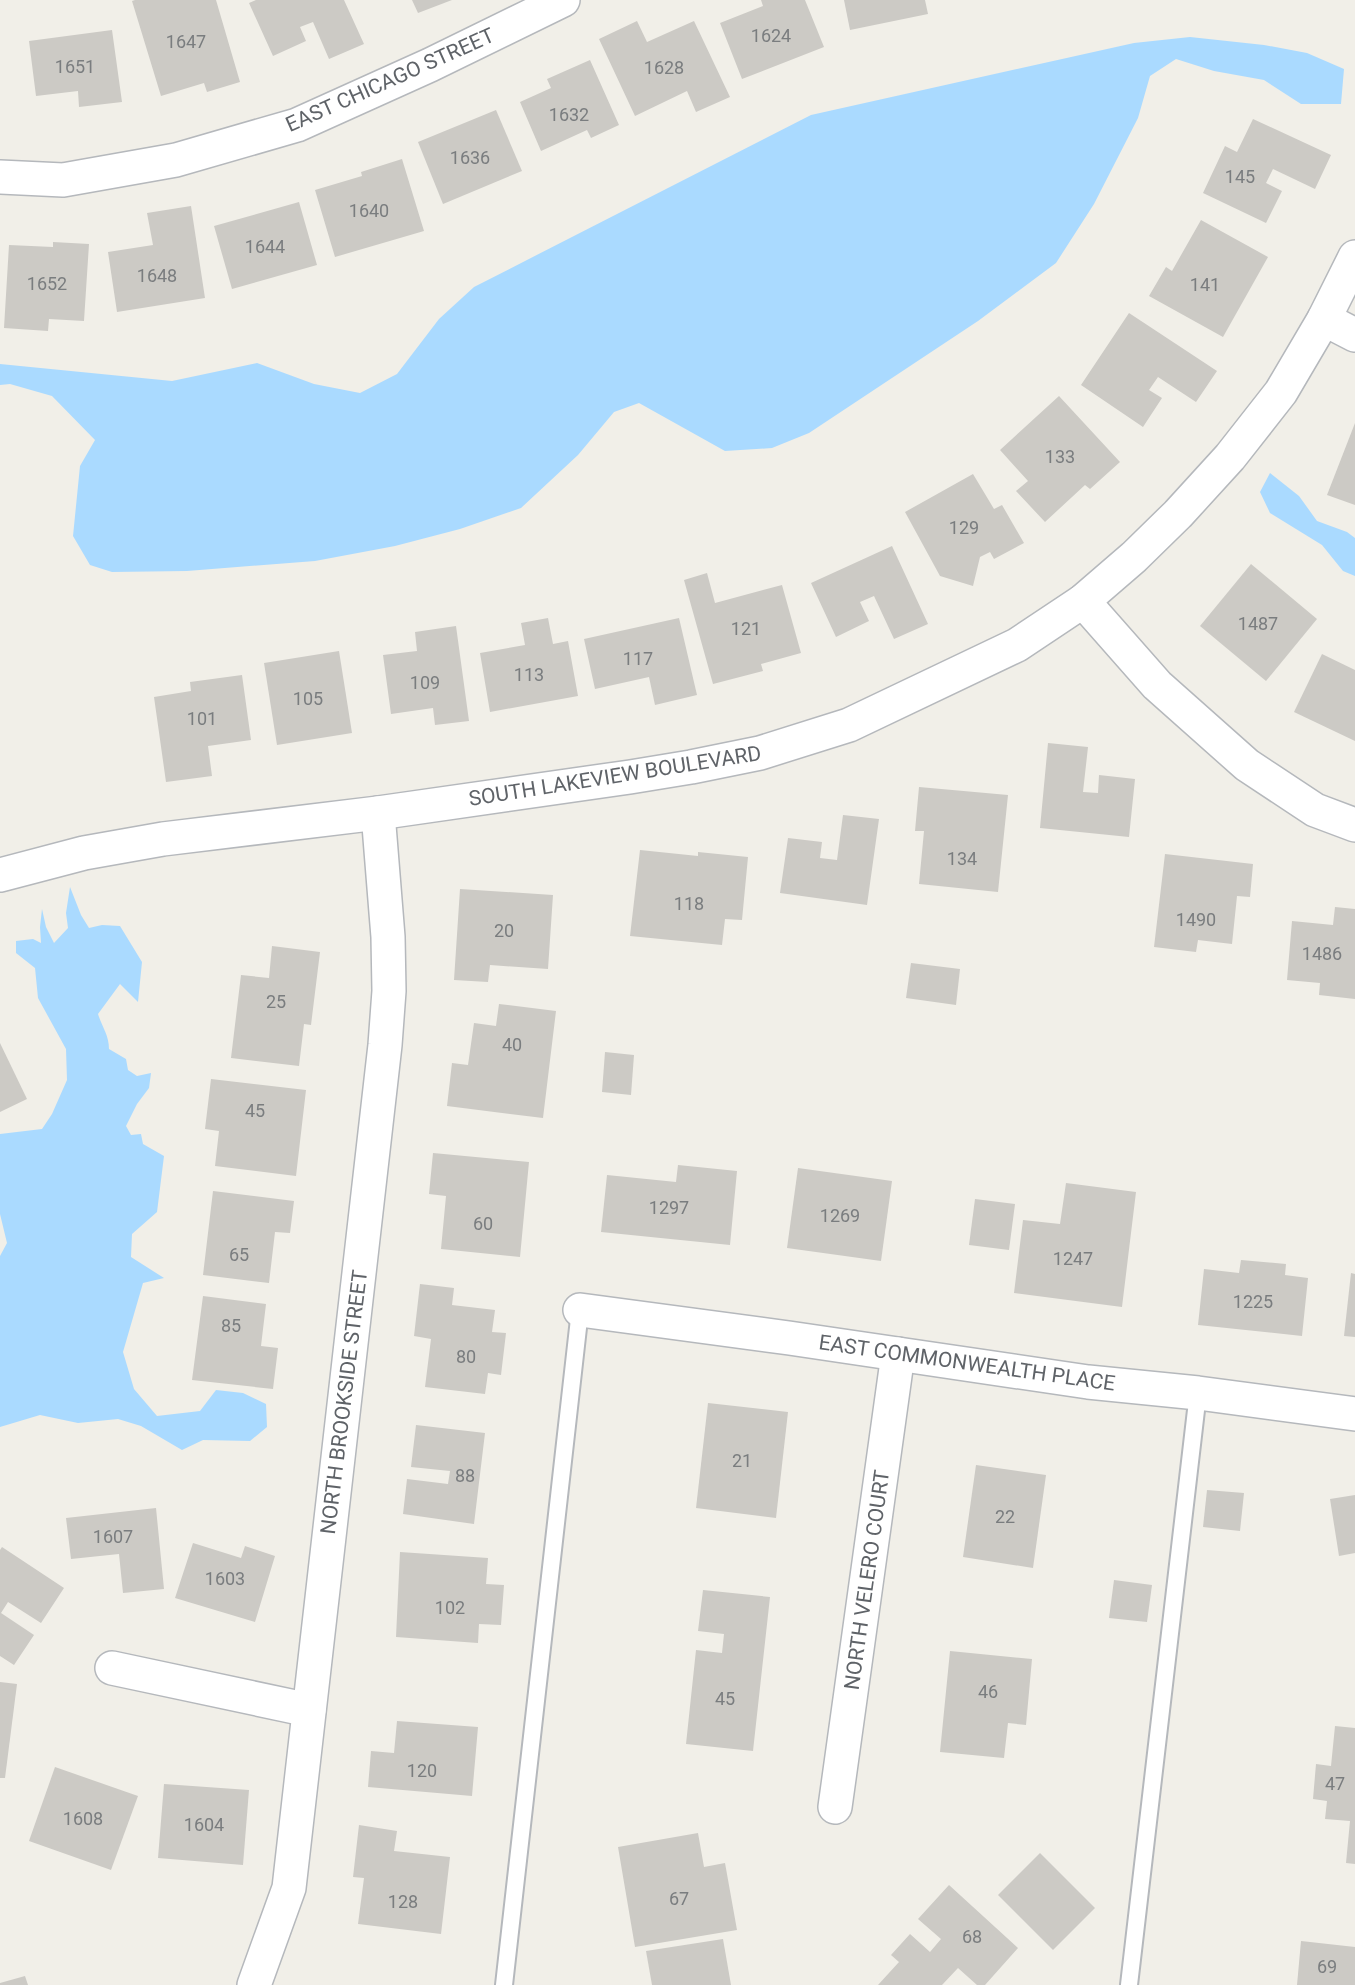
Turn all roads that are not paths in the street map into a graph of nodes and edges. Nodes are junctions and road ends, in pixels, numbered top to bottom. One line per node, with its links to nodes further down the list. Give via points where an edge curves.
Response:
1 (563, 0): 2 (street, EAST CHICAGO STREET, via 297,125 176,160 63,180)
2 (0, 177)
3 (1355, 257): 4 (street, SOUTH LAKEVIEW BOULEVARD)
4 (1324, 319): 5 (street); 6 (street, SOUTH LAKEVIEW BOULEVARD, via 1281,392 1230,457 1178,514)
5 (1355, 335)
6 (1083, 601): 7 (street, SOUTH LAKEVIEW BOULEVARD, via 1017,645 937,685 849,726 760,753 630,777); 8 (street, via 1157,685 1247,765 1315,810)
7 (378, 813): 9 (street, SOUTH LAKEVIEW BOULEVARD, via 163,839 84,853); 15 (street, NORTH BROOKSIDE STREET, via 388,937 388,1013)
8 (1355, 825)
9 (0, 875)
10 (580, 1310): 11 (street, EAST COMMONWEALTH PLACE); 18 (lane)
11 (898, 1354): 12 (street, EAST COMMONWEALTH PLACE, via 1088,1382); 16 (street, NORTH VELERO COURT)
12 (1198, 1393): 13 (street, EAST COMMONWEALTH PLACE); 19 (lane)
13 (1355, 1414)
14 (112, 1668): 15 (street)
15 (309, 1710): 17 (street, NORTH BROOKSIDE STREET, via 289,1888)
16 (835, 1806)
17 (254, 1985)
18 (504, 1985)
19 (1129, 1985)

